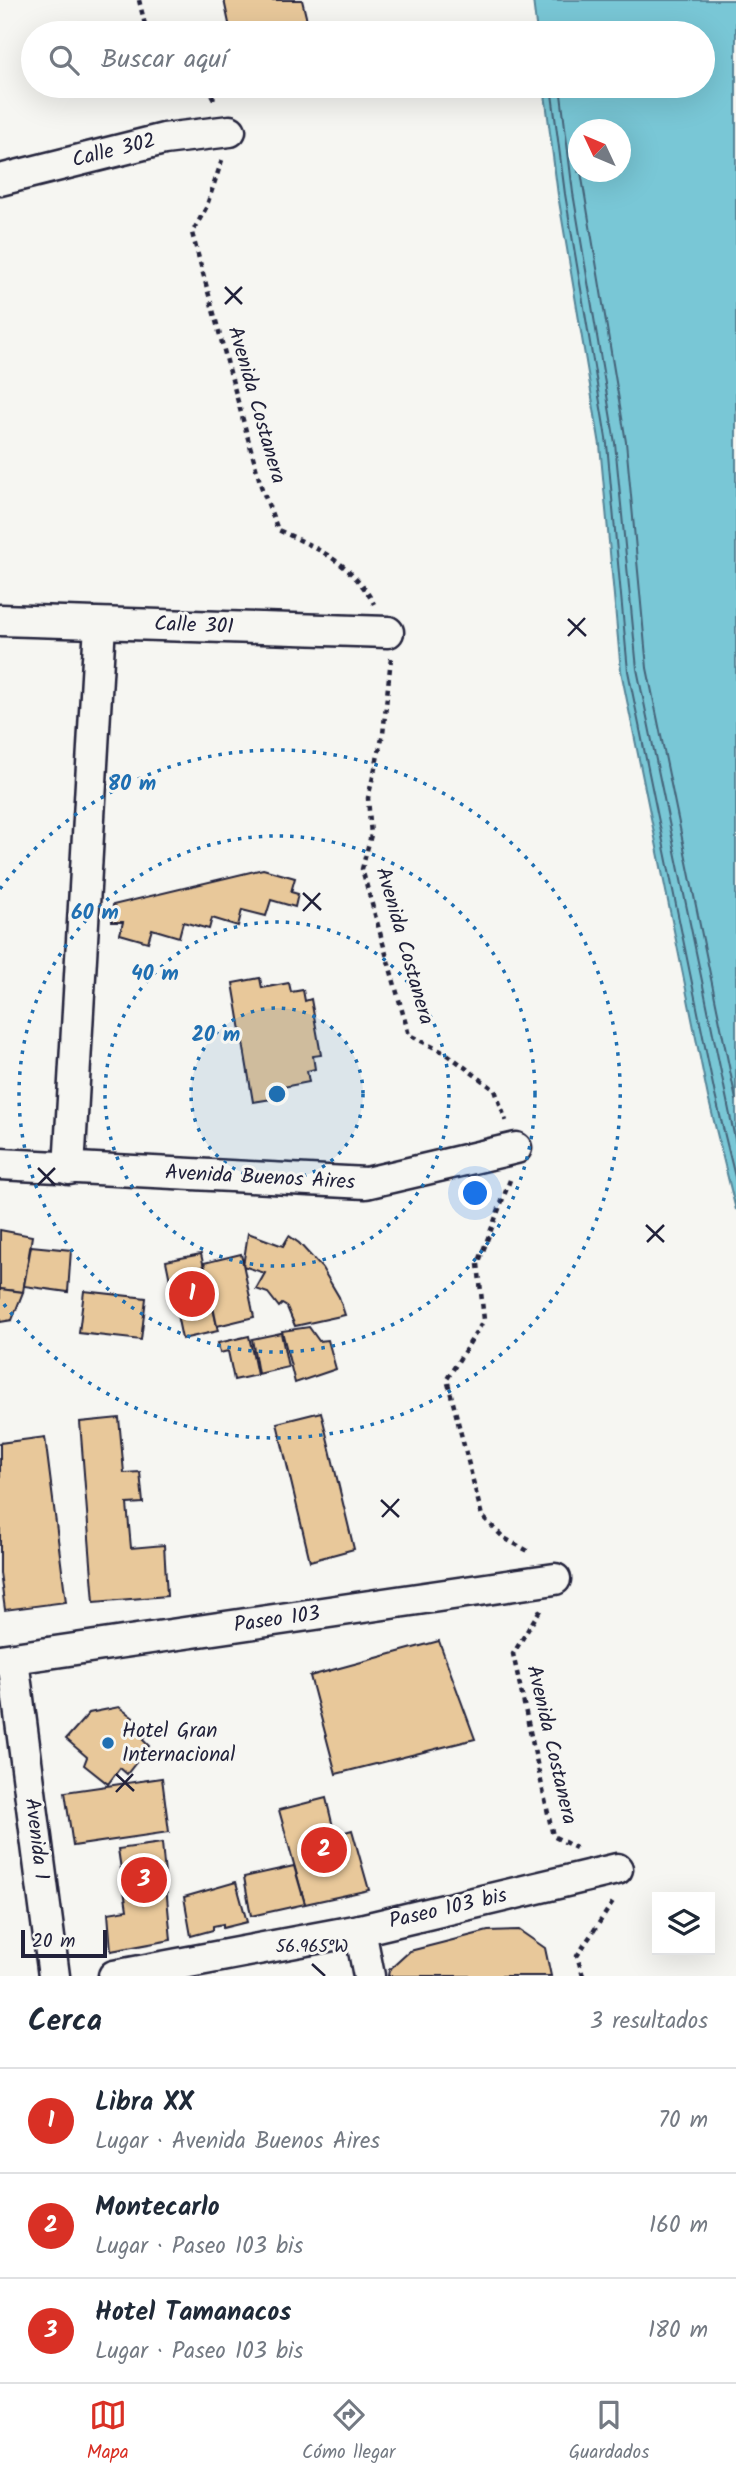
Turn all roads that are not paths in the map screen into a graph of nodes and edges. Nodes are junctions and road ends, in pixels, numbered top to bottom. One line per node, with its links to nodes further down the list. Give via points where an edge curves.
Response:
1 (230, 131): 2 (street, Calle 302, via 164,139)
2 (0, 180)
3 (0, 620): 4 (street, Calle 301)
4 (100, 624): 5 (street, Calle 301); 8 (street)
5 (388, 632)
6 (516, 1149): 8 (street, Avenida Buenos Aires, via 366,1183)
7 (0, 1164): 8 (street, Avenida Buenos Aires)
8 (69, 1169)
9 (555, 1579): 10 (street, Paseo 103)
10 (6, 1660): 13 (street, Avenida 1)
11 (617, 1869): 12 (street, Paseo 103 bis)
12 (360, 1930): 14 (street, Paseo 103 bis); 15 (street)
13 (54, 1976)
14 (114, 1976)
15 (369, 1976)

